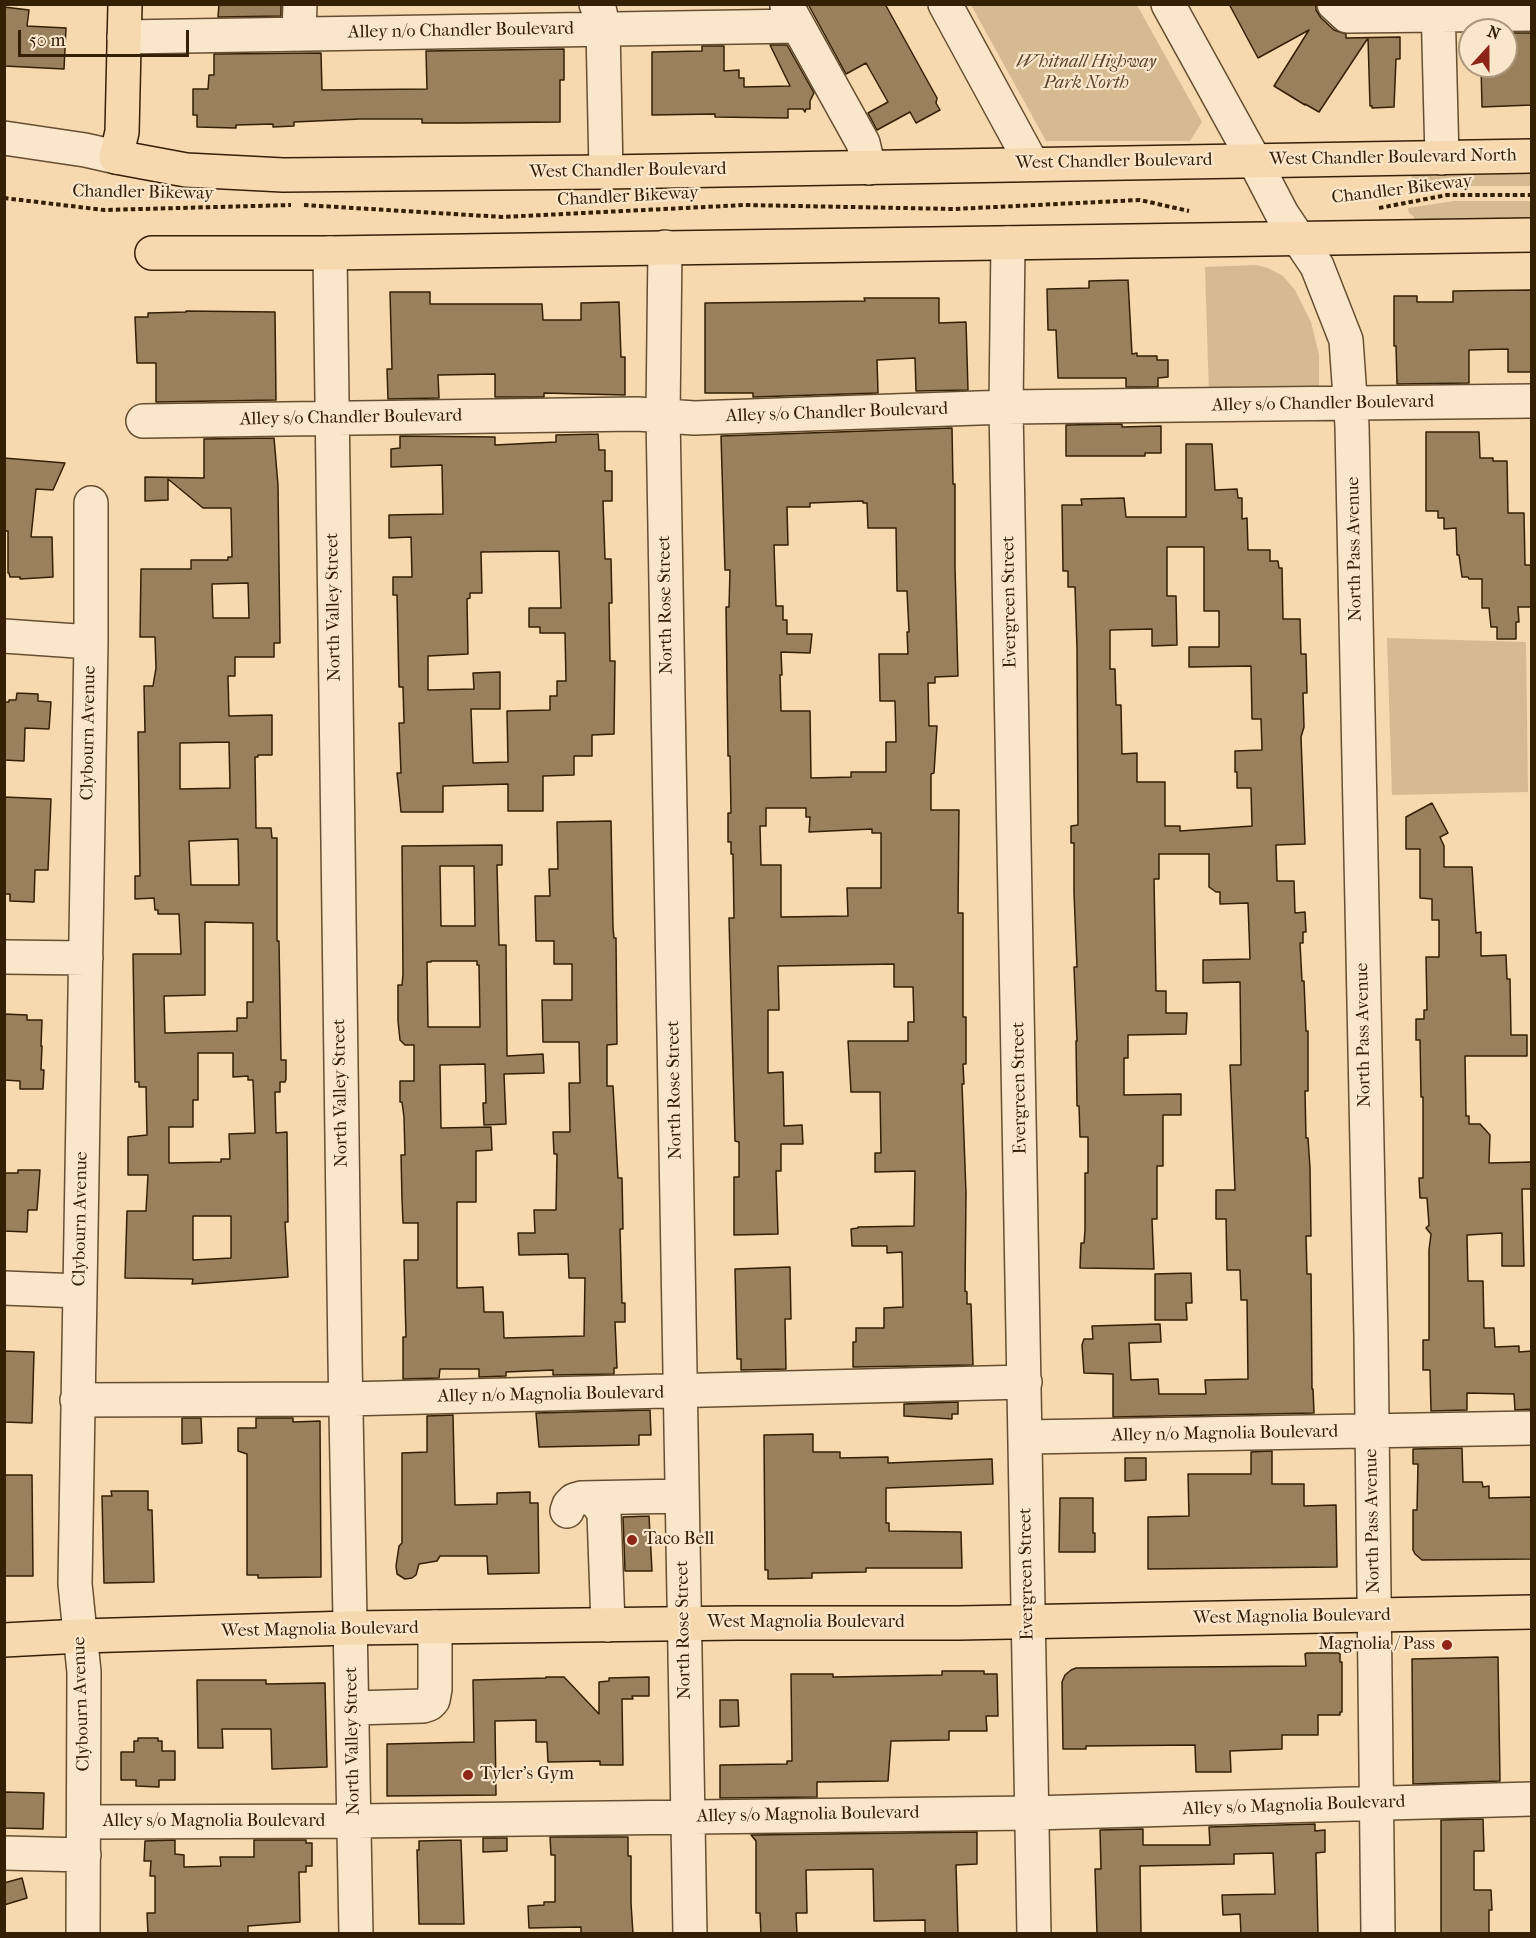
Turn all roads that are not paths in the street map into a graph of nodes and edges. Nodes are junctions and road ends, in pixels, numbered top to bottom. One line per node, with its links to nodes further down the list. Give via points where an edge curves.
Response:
1 (125, 4): 10 (main road)
2 (945, 4): 16 (street)
3 (1168, 4): 15 (street, North Pass Avenue)
4 (1340, 10): 5 (street)
5 (1438, 10): 6 (street); 14 (street)
6 (1532, 14)
7 (792, 15): 8 (street, Alley n/o Chandler Boulevard); 17 (street, via 863,143)
8 (600, 16): 9 (street, Alley n/o Chandler Boulevard); 18 (street)
9 (300, 19): 10 (street, Alley n/o Chandler Boulevard)
10 (124, 37): 13 (main road, via 122,132)
11 (4, 138): 13 (street, West Chandler Boulevard)
12 (1532, 156): 14 (main road, West Chandler Boulevard North)
13 (116, 157): 18 (main road, West Chandler Boulevard, via 186,170 283,175)
14 (1442, 158): 15 (main road, West Chandler Boulevard North)
15 (1254, 160): 16 (main road, West Chandler Boulevard); 20 (street, North Pass Avenue, via 1282,214)
16 (1032, 164): 17 (main road, West Chandler Boulevard)
17 (870, 168): 18 (main road, West Chandler Boulevard)
18 (606, 172)
19 (1532, 235): 20 (main road)
20 (1300, 238): 21 (main road); 26 (street, North Pass Avenue, via 1317,266 1346,340)
21 (1008, 243): 22 (main road); 27 (street, Evergreen Street)
22 (665, 247): 23 (main road); 28 (street, North Rose Street)
23 (330, 253): 24 (main road); 29 (street, North Valley Street)
24 (152, 254)
25 (1532, 401): 26 (street, Alley s/o Chandler Boulevard)
26 (1352, 404): 27 (street, Alley s/o Chandler Boulevard); 43 (street, North Pass Avenue)
27 (1006, 407): 28 (street, Alley s/o Chandler Boulevard); 38 (street, Evergreen Street)
28 (663, 416): 29 (street, Alley s/o Chandler Boulevard); 39 (street, North Rose Street)
29 (331, 419): 30 (street, Alley s/o Chandler Boulevard); 41 (street, North Valley Street)
30 (143, 421)
31 (91, 503): 33 (street, Clybourn Avenue)
32 (4, 636): 33 (street)
33 (91, 642): 35 (street, Clybourn Avenue)
34 (4, 957): 35 (street)
35 (86, 958): 37 (street, Clybourn Avenue)
36 (4, 1288): 37 (street)
37 (79, 1291): 40 (street, Clybourn Avenue)
38 (1025, 1382): 39 (street, Alley n/o Magnolia Boulevard); 44 (street, Evergreen Street)
39 (680, 1392): 41 (street, Alley n/o Magnolia Boulevard); 45 (street, North Rose Street)
40 (77, 1400): 41 (street, Alley n/o Magnolia Boulevard); 53 (street, Clybourn Avenue, via 75,1584)
41 (346, 1400): 52 (street, North Valley Street)
42 (1532, 1428): 43 (street, Alley n/o Magnolia Boulevard)
43 (1371, 1432): 44 (street, Alley n/o Magnolia Boulevard); 47 (street, North Pass Avenue)
44 (1026, 1437): 48 (street, Evergreen Street)
45 (681, 1496): 49 (street, North Rose Street); 50 (street, via 578,1505 596,1502 604,1513)
46 (1532, 1612): 47 (main road, West Magnolia Boulevard)
47 (1375, 1615): 48 (main road, West Magnolia Boulevard); 57 (street, North Pass Avenue)
48 (1028, 1621): 49 (main road, West Magnolia Boulevard); 58 (street, Evergreen Street)
49 (684, 1623): 50 (main road, West Magnolia Boulevard); 59 (street, North Rose Street)
50 (608, 1625): 51 (main road, West Magnolia Boulevard)
51 (435, 1627): 52 (main road, West Magnolia Boulevard); 55 (street, via 435,1689 429,1704)
52 (350, 1628): 53 (main road, West Magnolia Boulevard); 55 (street, North Valley Street)
53 (81, 1636): 54 (main road, West Magnolia Boulevard); 61 (street, Clybourn Avenue)
54 (4, 1640)
55 (353, 1708): 60 (street, North Valley Street)
56 (1532, 1799): 57 (street, Alley s/o Magnolia Boulevard)
57 (1376, 1804): 58 (street, Alley s/o Magnolia Boulevard); 68 (street, North Pass Avenue)
58 (1032, 1813): 59 (street, Alley s/o Magnolia Boulevard); 67 (street, Evergreen Street)
59 (689, 1816): 60 (street, Alley s/o Magnolia Boulevard); 66 (street, North Rose Street)
60 (355, 1821): 61 (street, Alley s/o Magnolia Boulevard); 65 (street, North Valley Street)
61 (85, 1822): 63 (street, Clybourn Avenue)
62 (4, 1854): 63 (street)
63 (84, 1855): 64 (street, Clybourn Avenue)
64 (83, 1934)
65 (356, 1934)
66 (690, 1934)
67 (1034, 1934)
68 (1378, 1934)

